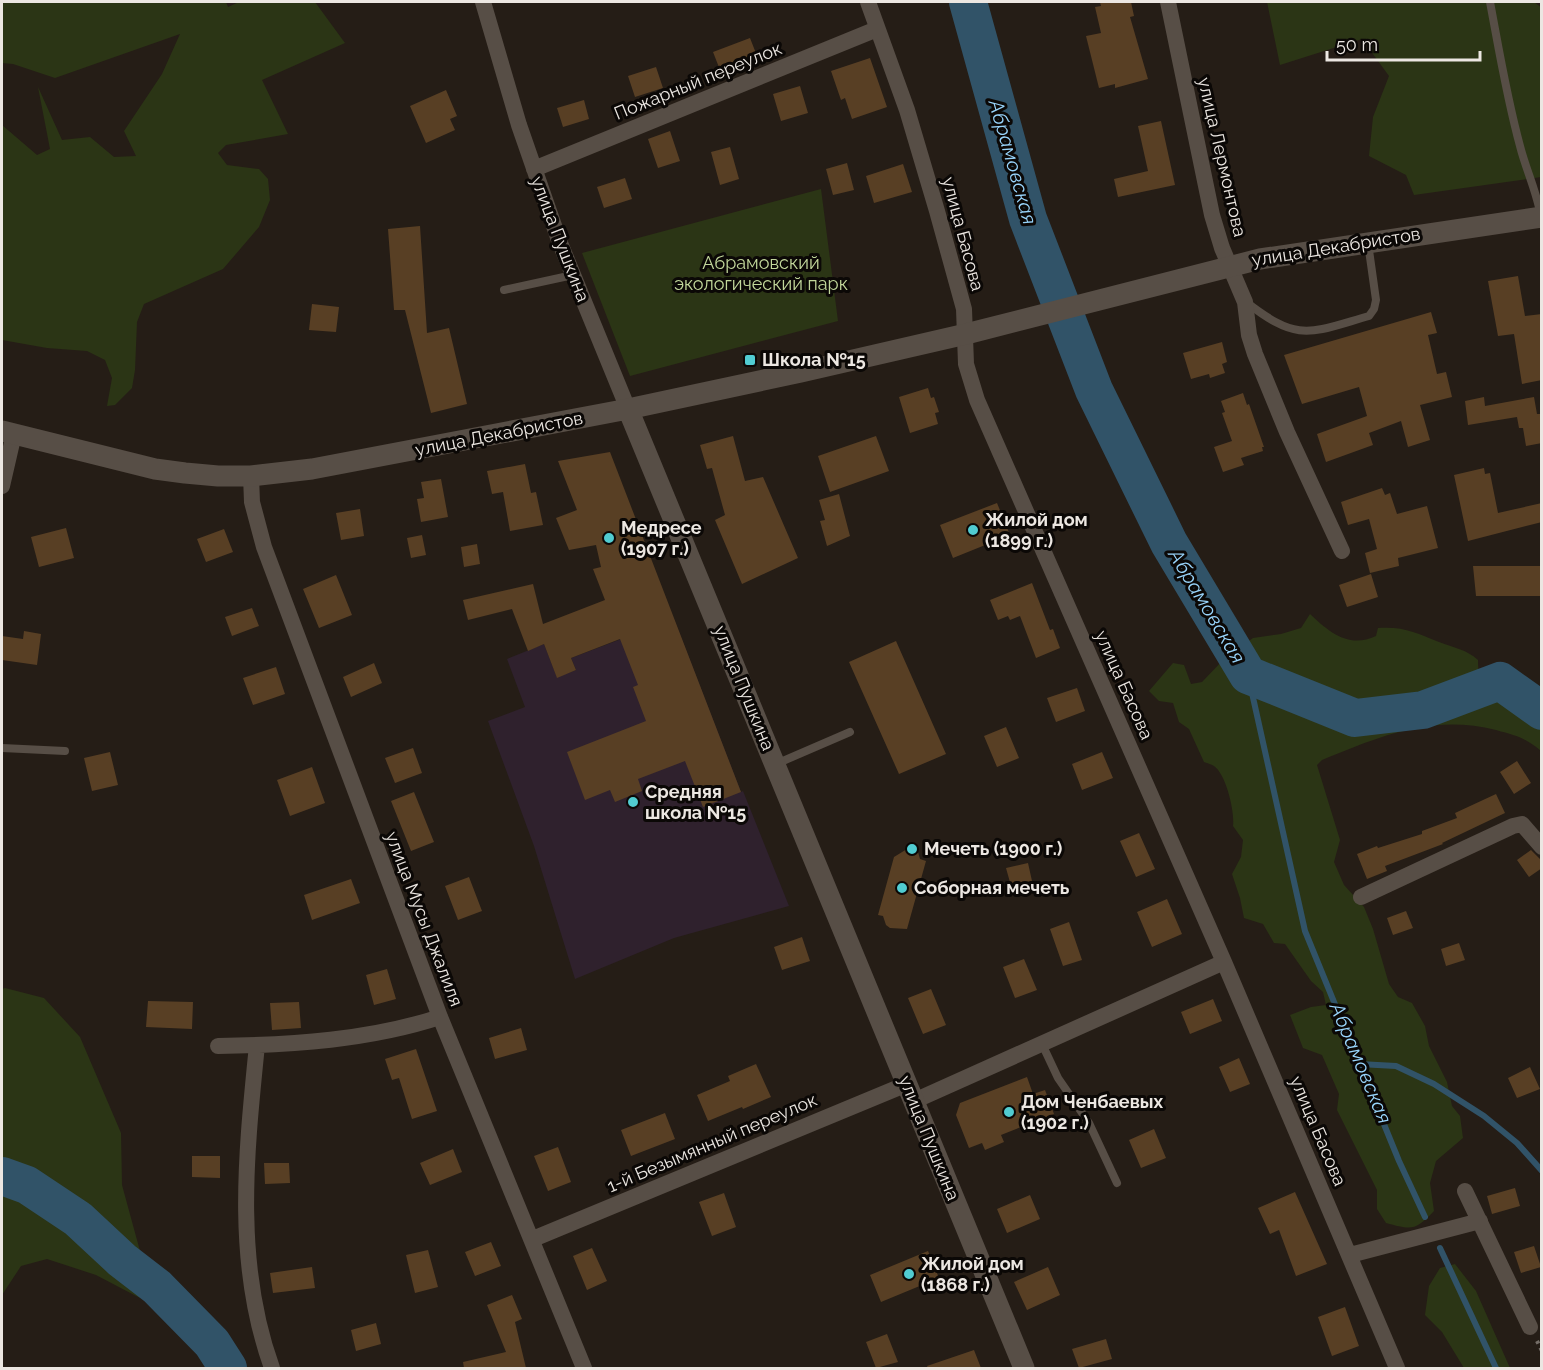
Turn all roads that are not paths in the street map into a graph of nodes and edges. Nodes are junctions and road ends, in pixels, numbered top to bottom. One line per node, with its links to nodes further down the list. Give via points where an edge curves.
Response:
1 (483, 2): 6 (street, улица Пушкина)
2 (868, 2): 5 (street, улица Басова)
3 (1168, 2): 9 (street, улица Лермонтова, via 1212,215)
4 (1490, 2): 7 (lane, via 1514,124)
5 (877, 29): 6 (street, Пожарный переулок); 13 (street, улица Басова, via 907,110 937,211 964,309)
6 (534, 169): 10 (street, улица Пушкина)
7 (1541, 217): 8 (street, улица Декабристов)
8 (1368, 241): 9 (street, улица Декабристов); 12 (lane, via 1376,300 1369,316 1302,332 1269,320)
9 (1230, 265): 12 (street, улица Лермонтова); 13 (street, улица Декабристов)
10 (573, 275): 11 (lane); 14 (street, улица Пушкина)
11 (504, 290)
12 (1245, 302): 18 (street, улица Лермонтова, via 1255,354)
13 (966, 334): 14 (street, улица Декабристов); 25 (street, улица Басова, via 966,364 976,400)
14 (628, 409): 16 (street, улица Декабристов, via 339,465); 22 (street, улица Пушкина)
15 (8, 432): 16 (street, улица Декабристов, via 155,469); 17 (street)
16 (251, 476): 26 (street, улица Мусы Джалиля, via 252,502 264,547)
17 (2, 486)
18 (1342, 551)
19 (850, 732): 22 (lane)
20 (2, 748): 21 (lane)
21 (65, 751)
22 (775, 764): 30 (street, улица Пушкина)
23 (1542, 847): 24 (street, via 1521,824)
24 (1361, 897)
25 (1224, 962): 27 (street, 1-й Безымянный переулок); 35 (street, улица Басова)
26 (440, 1017): 28 (street, via 356,1036); 34 (street, улица Мусы Джалиля)
27 (1042, 1044): 30 (street, 1-й Безымянный переулок); 31 (lane, via 1058,1078 1089,1123)
28 (257, 1045): 29 (street); 37 (street, via 245,1182 246,1231 258,1319)
29 (218, 1046)
30 (910, 1092): 34 (street, 1-й Безымянный переулок); 39 (street, улица Пушкина)
31 (1117, 1183)
32 (1465, 1191): 33 (street)
33 (1480, 1221): 35 (street); 36 (street)
34 (532, 1239): 38 (street, улица Мусы Джалиля)
35 (1350, 1255): 40 (street, улица Басова)
36 (1530, 1327)
37 (272, 1368)
38 (584, 1368)
39 (1024, 1368)
40 (1397, 1368)

